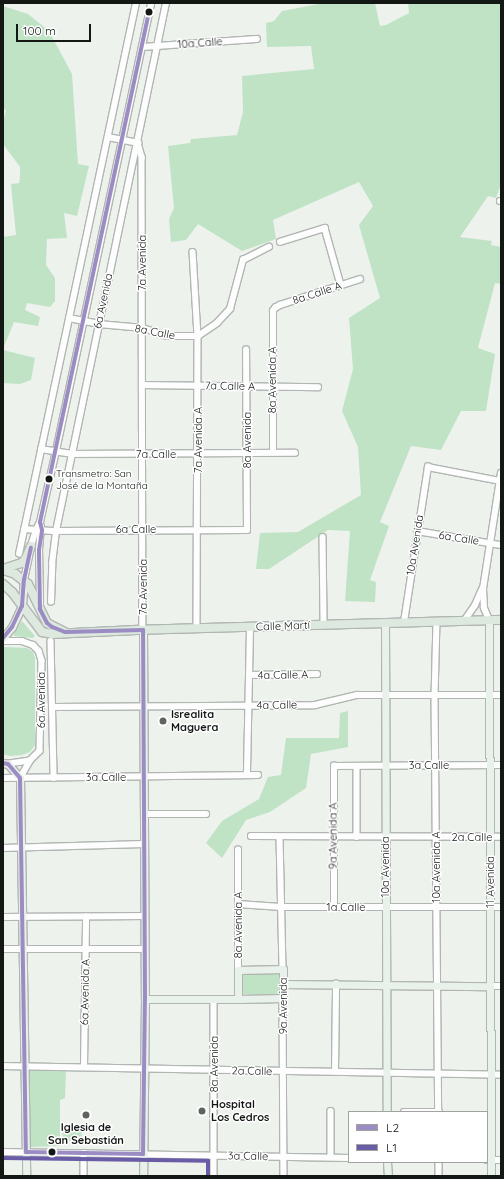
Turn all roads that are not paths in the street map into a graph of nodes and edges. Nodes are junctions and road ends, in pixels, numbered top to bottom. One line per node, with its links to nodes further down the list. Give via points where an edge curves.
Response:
1 (136, 3): 7 (street)
2 (151, 3): 6 (street)
3 (166, 3): 5 (street, 6a Avenida)
4 (257, 39): 5 (street, 10a Calle)
5 (157, 46): 6 (street, 10a Calle); 9 (street, 6a Avenida)
6 (142, 47): 8 (street)
7 (108, 137): 8 (street); 16 (street)
8 (122, 140): 9 (street); 17 (street)
9 (138, 143): 18 (street, 6a Avenida); 19 (street, 7a Avenida, via 142,157)
10 (280, 242): 14 (street, via 325,228)
11 (269, 247): 20 (street, via 243,260 230,309 217,323)
12 (193, 252): 20 (street, 7a Avenida A)
13 (360, 279): 14 (street, 8a Calle A)
14 (340, 286): 15 (street, 8a Calle A)
15 (275, 308): 25 (street, 8a Avenida A, via 272,330)
16 (69, 318): 17 (street, 8a Calle); 27 (street)
17 (84, 321): 18 (street, 8a Calle); 28 (street)
18 (98, 324): 19 (street, 8a Calle); 32 (street, 6a Avenida)
19 (142, 328): 20 (street, 8a Calle, via 167,336); 22 (street, 7a Avenida)
20 (198, 336): 23 (street, 7a Avenida A)
21 (246, 350): 24 (street, 8a Avenida)
22 (143, 385): 23 (street, 7a Calle A); 33 (street, 7a Avenida)
23 (198, 386): 24 (street, 7a Calle A); 34 (street, 7a Avenida A)
24 (247, 386): 25 (street, 7a Calle A); 29 (street, 8a Avenida)
25 (272, 387): 26 (street, 7a Calle A); 30 (street, 8a Avenida A)
26 (318, 387)
27 (41, 449): 28 (street, 7a Calle); 37 (street)
28 (56, 451): 32 (street, 7a Calle); 39 (street)
29 (247, 453): 30 (street, 7a Calle); 34 (street, 7a Calle); 41 (street, 8a Avenida)
30 (273, 453): 31 (street, 7a Calle)
31 (295, 453)
32 (71, 454): 33 (street, 7a Calle); 42 (street, 6a Avenida)
33 (143, 454): 34 (street, 7a Calle); 38 (street, 7a Avenida)
34 (198, 454): 40 (street, 7a Avenida A)
35 (501, 473): 36 (street, 11 Avenida)
36 (500, 481): 43 (street, 10a Avenida, via 428,467); 45 (street, 11 Avenida)
37 (24, 529): 39 (street, 6a Calle); 47 (street, via 19,553)
38 (143, 529): 40 (street, 6a Calle); 42 (street, 6a Calle); 64 (street, 7a Avenida)
39 (39, 530): 42 (street, 6a Calle); 47 (street); 53 (street)
40 (197, 530): 41 (street, 6a Calle); 63 (street, 7a Avenida A)
41 (247, 530)
42 (56, 531): 52 (street, 6a Avenida)
43 (417, 531): 45 (street, 6a Calle); 59 (street, 10a Avenida)
44 (323, 537): 61 (street)
45 (489, 542): 46 (street, 6a Calle); 51 (street, 11 Avenida)
46 (501, 545)
47 (30, 550): 48 (highway, via 20,564); 49 (street)
48 (3, 569): 49 (highway)
49 (24, 580): 53 (highway, Calle Martí); 54 (main road)
50 (3, 584): 54 (highway, Calle Martí)
51 (483, 589): 55 (street, 11 Avenida, via 484,608); 58 (street, 11 Avenida)
52 (51, 602)
53 (38, 605): 54 (main road, via 30,601); 54 (highway, via 34,616); 65 (highway, Calle Martí, via 47,623)
54 (24, 610): 65 (highway, Calle Martí, via 45,633 57,635); 66 (main road)
55 (489, 620): 56 (highway, Calle Martí); 58 (highway, Calle Martí); 75 (main road, 11 Avenida)
56 (501, 620)
57 (437, 621): 58 (highway, Calle Martí); 59 (highway, Calle Martí); 74 (street, 10a Avenida A)
58 (464, 621)
59 (404, 622): 60 (highway, Calle Martí)
60 (385, 623): 61 (highway, Calle Martí); 73 (main road, 10a Avenida)
61 (324, 625): 62 (highway, Calle Martí)
62 (250, 627): 63 (highway, Calle Martí); 72 (street)
63 (197, 629): 64 (highway, Calle Martí)
64 (143, 630): 65 (highway, Calle Martí); 78 (main road, 7a Avenida)
65 (65, 632)
66 (3, 638)
67 (3, 641): 69 (street, 6a Avenida, via 22,641 33,645 39,651)
68 (51, 641): 70 (street)
69 (42, 661): 70 (street); 80 (street, 6a Avenida, via 41,746 39,753)
70 (52, 672): 79 (street)
71 (317, 674): 72 (street, 4a Calle A)
72 (249, 675): 77 (street)
73 (384, 695): 74 (street, 4a Calle); 77 (street, 4a Calle, via 350,696 315,705); 87 (main road, 10a Avenida)
74 (435, 695): 75 (street, 4a Calle); 82 (street, 10a Avenida A)
75 (489, 695): 76 (street, 4a Calle); 83 (main road, 11 Avenida)
76 (501, 695)
77 (248, 706): 78 (street, 4a Calle); 88 (street)
78 (143, 707): 79 (street, 4a Calle); 90 (main road, 7a Avenida)
79 (53, 708): 93 (street)
80 (30, 761): 81 (street); 92 (street, 6a Avenida)
81 (6, 763): 92 (main road)
82 (435, 765): 83 (street, 3a Calle); 87 (street, 3a Calle); 101 (street, 10a Avenida A)
83 (489, 765): 84 (street, 3a Calle); 102 (main road, 11 Avenida)
84 (501, 765)
85 (334, 766): 86 (street, 3a Calle); 98 (street, 9a Avenida A)
86 (357, 766): 87 (street, 3a Calle); 99 (street)
87 (385, 766): 100 (main road, 10a Avenida)
88 (246, 775): 89 (street, 3a Calle); 90 (street, 3a Calle)
89 (258, 775)
90 (144, 777): 93 (street, 3a Calle); 94 (main road, 7a Avenida)
91 (3, 778): 92 (street, 3a Calle)
92 (20, 778): 93 (street, 3a Calle); 106 (main road)
93 (54, 778)
94 (144, 814): 95 (street); 104 (main road, 7a Avenida)
95 (206, 814)
96 (251, 836): 97 (street, 2a Calle)
97 (280, 837): 98 (street, 2a Calle); 109 (street, 9a Avenida)
98 (333, 837): 99 (street, 2a Calle); 110 (street, 9a Avenida A)
99 (357, 837): 100 (street, 2a Calle)
100 (385, 837): 101 (street, 2a Calle); 111 (main road, 10a Avenida)
101 (436, 837): 102 (street, 2a Calle); 112 (street, 10a Avenida A)
102 (489, 837): 103 (street, 2a Calle); 113 (main road, 11 Avenida)
103 (501, 837)
104 (144, 844): 106 (street); 115 (main road, 7a Avenida)
105 (3, 848): 106 (street)
106 (21, 848): 117 (main road)
107 (238, 850): 108 (street, 8a Avenida A)
108 (238, 904): 109 (street, 1a Calle); 124 (street, 8a Avenida A)
109 (281, 907): 110 (street, 1a Calle); 123 (street, 9a Avenida)
110 (334, 907): 111 (street, 1a Calle)
111 (386, 907): 112 (street, 1a Calle); 127 (main road, 10a Avenida)
112 (436, 907): 113 (street, 1a Calle); 128 (street, 10a Avenida A)
113 (490, 907): 114 (street, 1a Calle); 129 (main road, 11 Avenida)
114 (501, 907)
115 (145, 916): 118 (street); 122 (main road, 7a Avenida)
116 (3, 917): 117 (street)
117 (22, 917): 118 (street); 120 (main road)
118 (86, 917): 121 (street, 6a Avenida A)
119 (3, 949): 120 (street)
120 (23, 949): 121 (street); 136 (main road)
121 (86, 949): 122 (street); 137 (street, 6a Avenida A)
122 (145, 949): 132 (main road, 7a Avenida)
123 (283, 969): 124 (main road); 125 (main road, 9a Avenida)
124 (238, 970): 134 (main road, 8a Avenida A)
125 (283, 984): 126 (main road); 131 (main road, 9a Avenida)
126 (336, 984): 127 (main road); 141 (street)
127 (387, 986): 128 (main road); 142 (main road, 10a Avenida)
128 (437, 986): 129 (main road); 143 (street, 10a Avenida A)
129 (490, 986): 130 (street); 144 (main road, 11 Avenida)
130 (501, 986)
131 (283, 998): 134 (main road); 140 (street, 9a Avenida)
132 (145, 999): 133 (main road); 138 (main road, 7a Avenida)
133 (214, 999): 134 (main road); 139 (street, 8a Avenida)
134 (238, 999)
135 (3, 1066): 136 (street, 2a Calle)
136 (24, 1066): 137 (street, 2a Calle); 150 (main road)
137 (84, 1067): 138 (street, 2a Calle)
138 (144, 1068): 139 (street, 2a Calle); 152 (main road, 7a Avenida)
139 (214, 1070): 140 (street, 2a Calle); 153 (street, 8a Avenida)
140 (283, 1071): 141 (street, 2a Calle); 154 (street, 9a Avenida)
141 (335, 1072): 142 (street, 2a Calle)
142 (387, 1073): 143 (street, 2a Calle); 147 (main road, 10a Avenida)
143 (438, 1074): 144 (street, 2a Calle); 148 (street, 10a Avenida A)
144 (490, 1075): 145 (street, 2a Calle); 157 (main road, 11 Avenida)
145 (501, 1075)
146 (331, 1111): 155 (street)
147 (387, 1111)
148 (438, 1111)
149 (3, 1152): 150 (street, 3a Calle)
150 (26, 1152): 151 (street, 3a Calle); 161 (main road)
151 (84, 1153): 152 (street, 3a Calle); 162 (street)
152 (143, 1154): 153 (street, 3a Calle); 163 (main road, 7a Avenida)
153 (214, 1155): 154 (street, 3a Calle); 164 (street, 8a Avenida)
154 (284, 1156): 155 (street, 3a Calle); 165 (street, 9a Avenida)
155 (331, 1157): 156 (street, 3a Calle)
156 (348, 1158)
157 (489, 1160): 158 (street); 168 (main road, 11 Avenida)
158 (501, 1160)
159 (387, 1163): 166 (main road)
160 (439, 1163): 167 (street)
161 (26, 1176)
162 (84, 1176)
163 (143, 1176)
164 (214, 1176)
165 (284, 1176)
166 (388, 1176)
167 (439, 1176)
168 (490, 1176)

